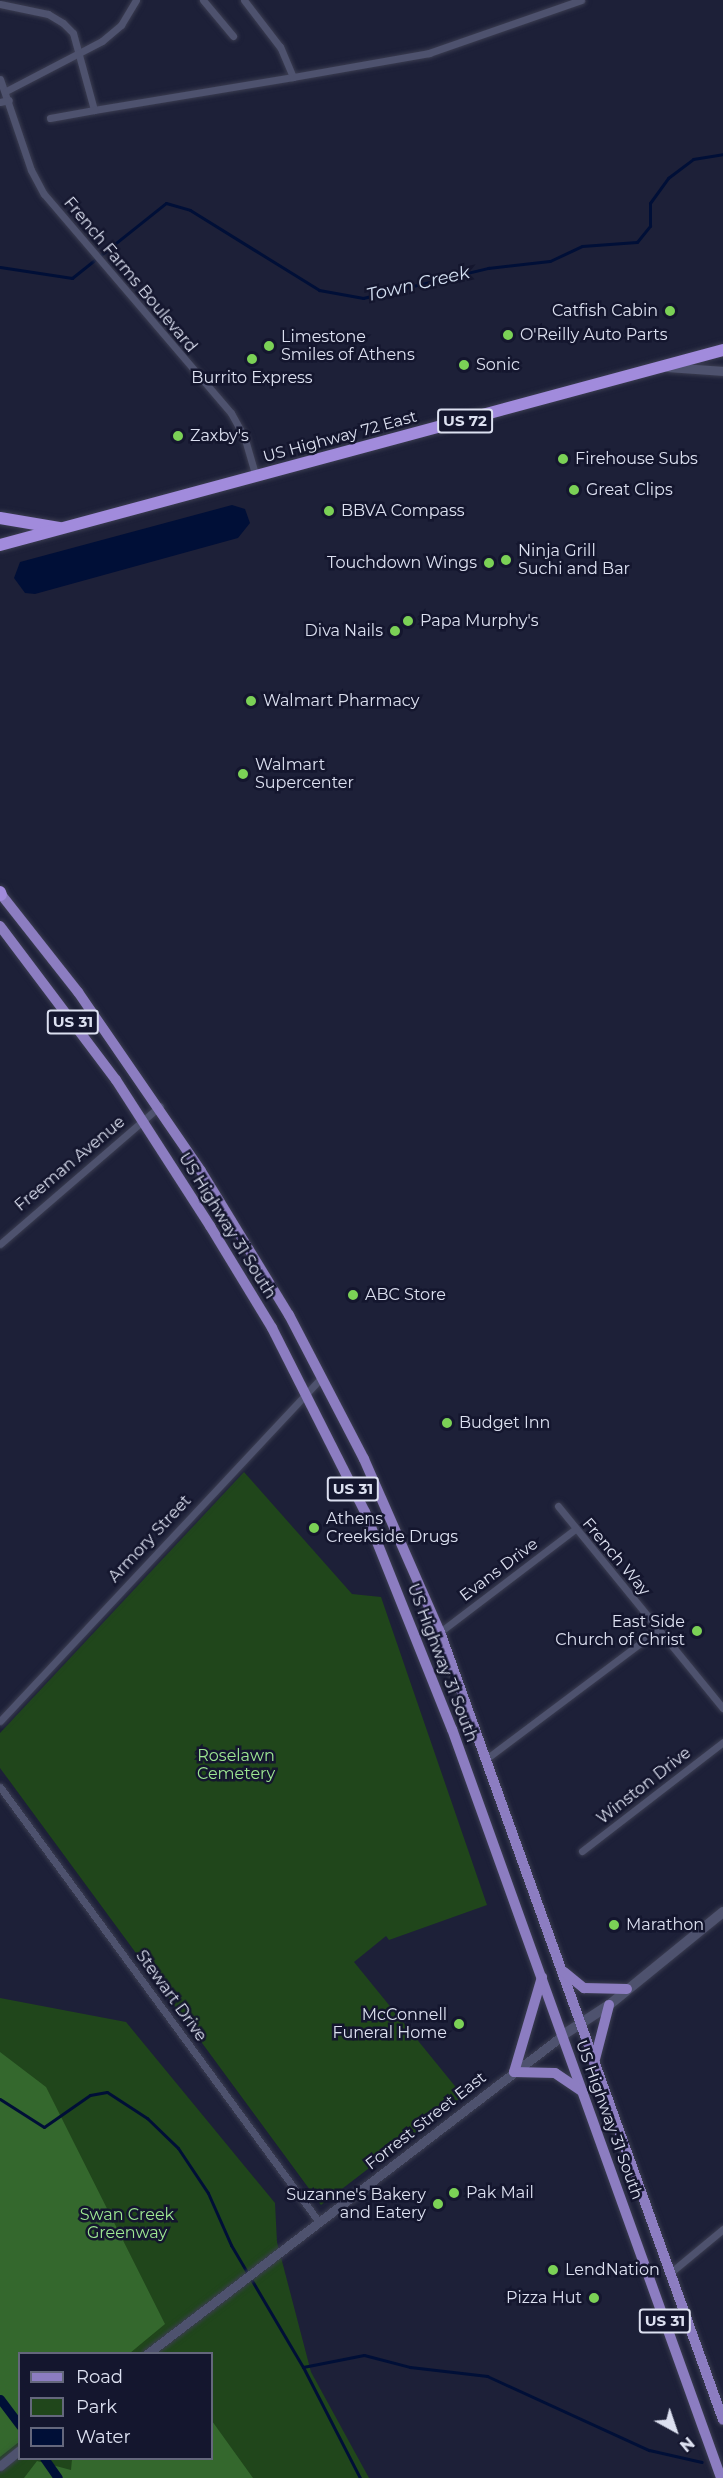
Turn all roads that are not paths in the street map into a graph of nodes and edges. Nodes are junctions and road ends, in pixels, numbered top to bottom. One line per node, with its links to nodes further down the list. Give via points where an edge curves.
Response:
1 (136, 0): 7 (street, via 121,25)
2 (203, 0): 6 (street)
3 (243, 0): 8 (street, via 280,47)
4 (581, 0): 8 (street, via 429,53)
5 (0, 4): 7 (street, via 48,14 63,23 73,33)
6 (233, 36)
7 (80, 54): 10 (street); 13 (street)
8 (293, 77): 13 (street)
9 (0, 79): 10 (street, French Farms Boulevard)
10 (6, 91): 11 (street, French Farms Boulevard)
11 (9, 100): 12 (street); 18 (street, French Farms Boulevard, via 31,170 71,229 231,413 244,436)
12 (0, 102)
13 (94, 110): 14 (street)
14 (50, 118)
15 (723, 350): 16 (highway, US Highway 72 East / US 72)
16 (668, 367): 17 (street); 18 (highway, US Highway 72 East / US 72)
17 (723, 371)
18 (256, 477): 20 (highway, US Highway 72 East / US 72)
19 (0, 518): 20 (highway)
20 (63, 529): 21 (highway, US Highway 72 East / US 72)
21 (0, 545)
22 (0, 893): 24 (main road, US Highway 31 South / US 31)
23 (0, 926): 25 (main road, US Highway 31 South / US 31)
24 (160, 1106): 25 (street, Freeman Avenue); 27 (main road, US Highway 31 South / US 31, via 284,1306)
25 (144, 1120): 26 (street, Freeman Avenue); 28 (main road, US Highway 31 South / US 31, via 264,1316)
26 (0, 1244)
27 (322, 1377): 28 (street, Armory Street); 32 (main road, US Highway 31 South / US 31, via 393,1522)
28 (307, 1395): 34 (street, Armory Street); 41 (main road, US Highway 31 South / US 31, via 396,1586)
29 (558, 1506): 30 (street, French Way)
30 (575, 1529): 31 (street, French Way); 32 (street, Evans Drive)
31 (659, 1629): 33 (street, French Way); 36 (street)
32 (440, 1632): 36 (main road, US Highway 31 South / US 31)
33 (723, 1708)
34 (0, 1721)
35 (723, 1743): 38 (street, Winston Drive)
36 (486, 1759): 40 (main road, US Highway 31 South / US 31)
37 (0, 1787): 49 (street, Stewart Drive)
38 (582, 1851)
39 (723, 1912): 42 (main road, Forrest Street East)
40 (561, 1969): 42 (main road, via 584,1989); 44 (main road, US Highway 31 South / US 31)
41 (542, 1976): 45 (main road, US Highway 31 South / US 31); 47 (main road)
42 (627, 1989): 43 (main road, Forrest Street East)
43 (609, 2005): 44 (main road, Forrest Street East); 46 (main road)
44 (580, 2024): 45 (main road, Forrest Street East); 46 (main road, US Highway 31 South / US 31)
45 (563, 2035): 47 (street, Forrest Street East); 48 (main road, US Highway 31 South / US 31)
46 (594, 2063): 51 (main road, US Highway 31 South / US 31)
47 (514, 2072): 48 (main road, via 555,2073); 49 (street, Forrest Street East)
48 (583, 2092): 55 (main road, US Highway 31 South / US 31)
49 (319, 2222): 52 (street, Forrest Street East)
50 (723, 2229): 51 (street)
51 (670, 2273): 53 (main road, US Highway 31 South / US 31)
52 (150, 2352)
53 (723, 2420)
54 (16, 2453): 56 (street)
55 (719, 2463): 57 (main road, US Highway 31 South / US 31)
56 (0, 2466)
57 (721, 2478)

